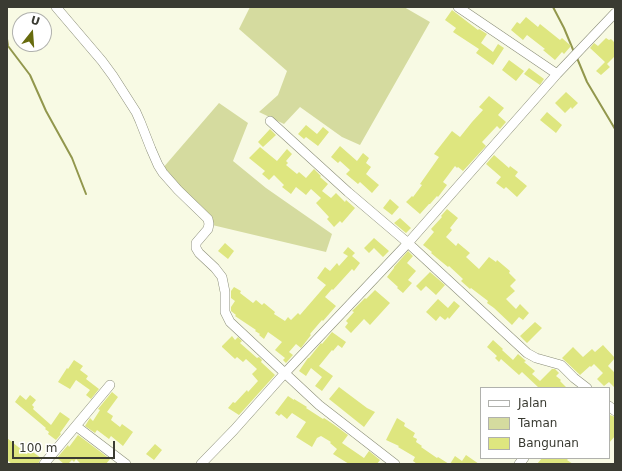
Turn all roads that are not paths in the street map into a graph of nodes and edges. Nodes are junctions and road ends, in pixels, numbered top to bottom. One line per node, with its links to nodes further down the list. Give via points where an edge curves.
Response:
1 (56, 7): 7 (street, via 113,76 138,117 163,173 208,218 208,228 196,243 196,248 222,277 227,317)
2 (458, 7): 4 (street)
3 (615, 13): 4 (street)
4 (557, 74): 6 (street)
5 (270, 121): 6 (street)
6 (408, 243): 7 (street); 9 (street, via 527,353 561,365)
7 (284, 374): 12 (street, via 319,406); 15 (street)
8 (110, 385): 10 (street)
9 (586, 387)
10 (76, 426): 11 (street); 13 (street)
11 (115, 461): 14 (street)
12 (391, 463)
13 (44, 464)
14 (126, 464)
15 (201, 464)

